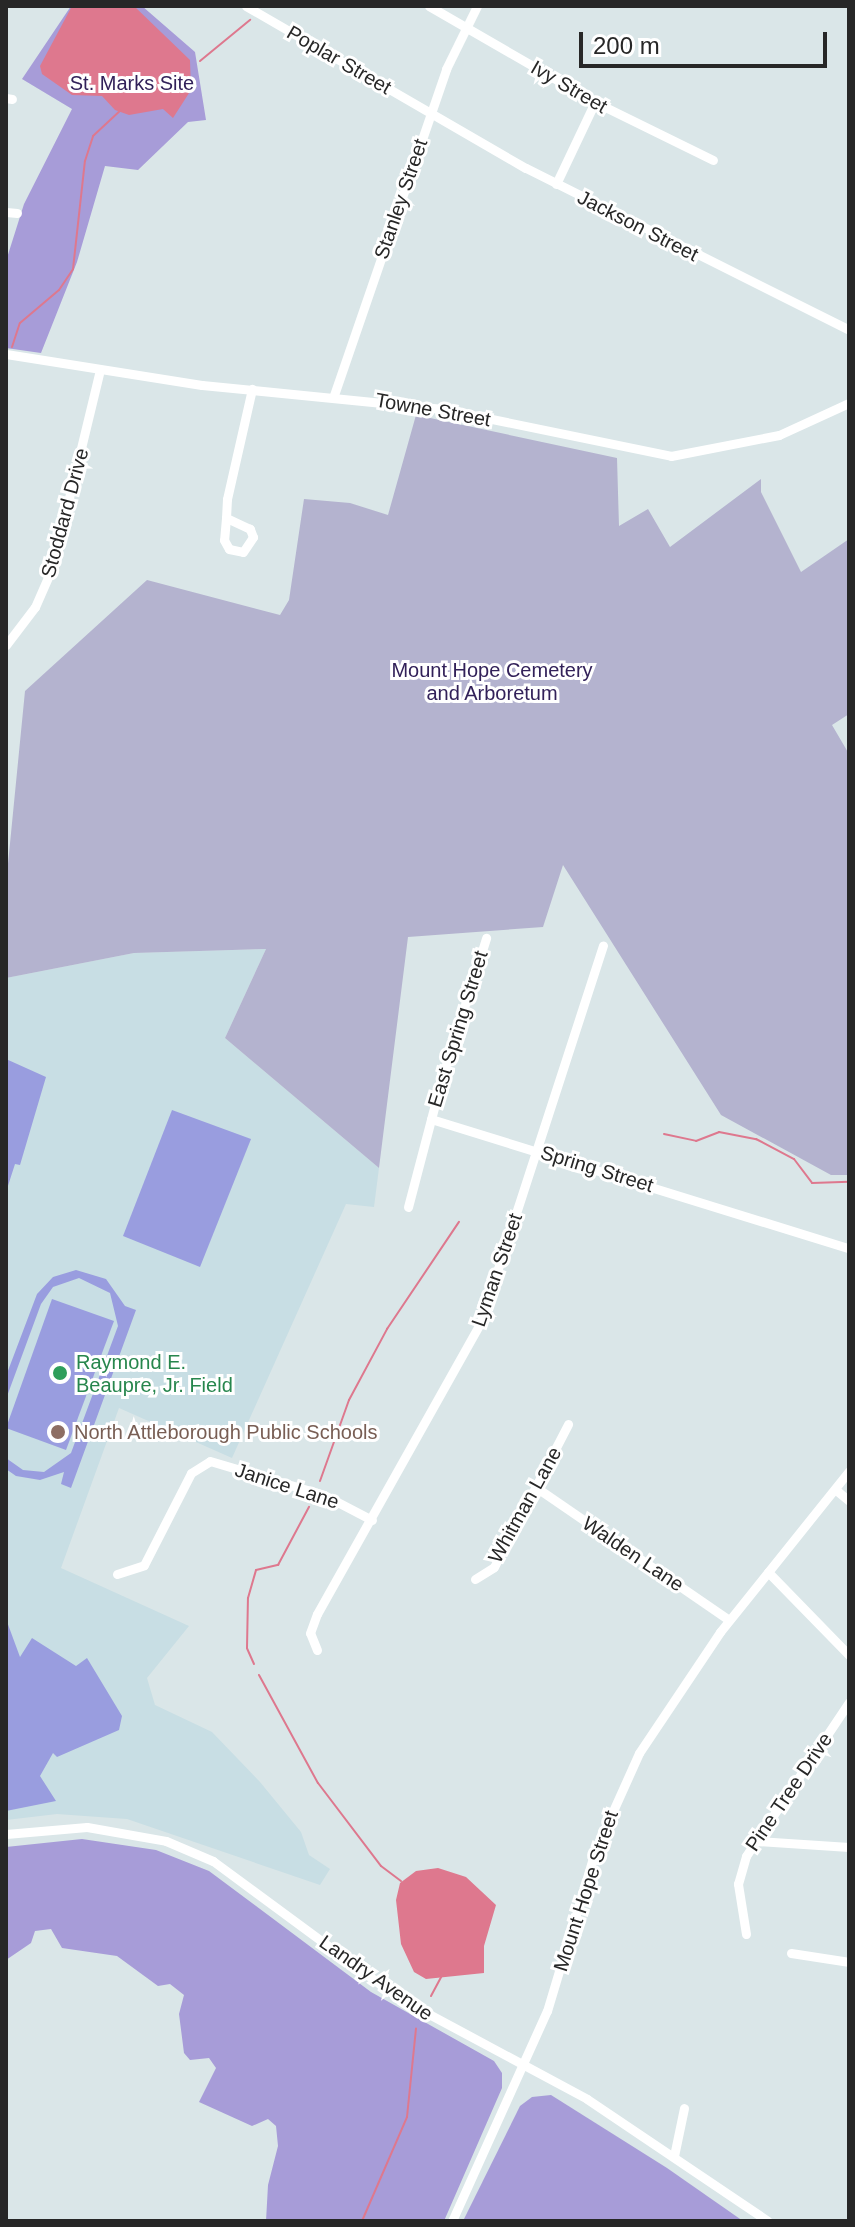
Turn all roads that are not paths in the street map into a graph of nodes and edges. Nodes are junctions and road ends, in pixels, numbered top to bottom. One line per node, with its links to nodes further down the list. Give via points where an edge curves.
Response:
1 (246, 6): 6 (street, Poplar Street)
2 (429, 6): 4 (street, Ivy Street)
3 (477, 6): 4 (street, Stanley Street)
4 (464, 26): 5 (street, Ivy Street); 6 (street, Stanley Street)
5 (595, 102): 7 (street, Ivy Street); 8 (street)
6 (431, 113): 8 (street, Jackson Street); 13 (street, Stanley Street)
7 (713, 160)
8 (556, 184): 9 (street, Jackson Street)
9 (849, 330)
10 (6, 354): 11 (street, Towne Street)
11 (100, 370): 12 (street, Towne Street); 16 (street, Stoddard Drive, via 52,568 35,607)
12 (252, 389): 13 (street, Towne Street); 15 (street)
13 (334, 395): 14 (street, Towne Street, via 443,409 671,456 779,435)
14 (849, 403)
15 (226, 518)
16 (6, 645)
17 (486, 938): 19 (street, East Spring Street)
18 (603, 946): 20 (street, Lyman Street)
19 (431, 1119): 20 (street, Spring Street); 21 (street)
20 (538, 1151): 22 (street, Spring Street); 28 (street, Lyman Street, via 480,1324)
21 (408, 1207)
22 (849, 1248)
23 (568, 1424): 25 (street, Whitman Lane)
24 (849, 1471): 26 (street, Mount Hope Street)
25 (537, 1488): 31 (street, Whitman Lane, via 494,1567); 32 (street, Walden Lane)
26 (836, 1490): 27 (street); 29 (street, Mount Hope Street)
27 (849, 1501)
28 (372, 1520): 30 (street, Janice Lane, via 324,1495 210,1461 191,1473 144,1565); 33 (street, Lyman Street, via 317,1614 310,1633)
29 (768, 1572): 32 (street, Mount Hope Street); 34 (street)
30 (117, 1574)
31 (475, 1579)
32 (729, 1620): 42 (street, Mount Hope Street, via 660,1719 610,1812 554,1993)
33 (317, 1650)
34 (849, 1655)
35 (849, 1702): 37 (street, Pine Tree Drive)
36 (6, 1834): 42 (street, Landry Avenue, via 87,1827 146,1836 197,1853 258,1889 399,1998)
37 (756, 1841): 38 (street); 39 (street, Pine Tree Drive, via 738,1884)
38 (849, 1847)
39 (746, 1934)
40 (791, 1953): 41 (street)
41 (849, 1962)
42 (522, 2063): 44 (street, Landry Avenue); 45 (street, Mount Hope Street)
43 (684, 2108): 44 (street)
44 (674, 2156): 46 (street, Landry Avenue)
45 (452, 2221)
46 (768, 2221)

